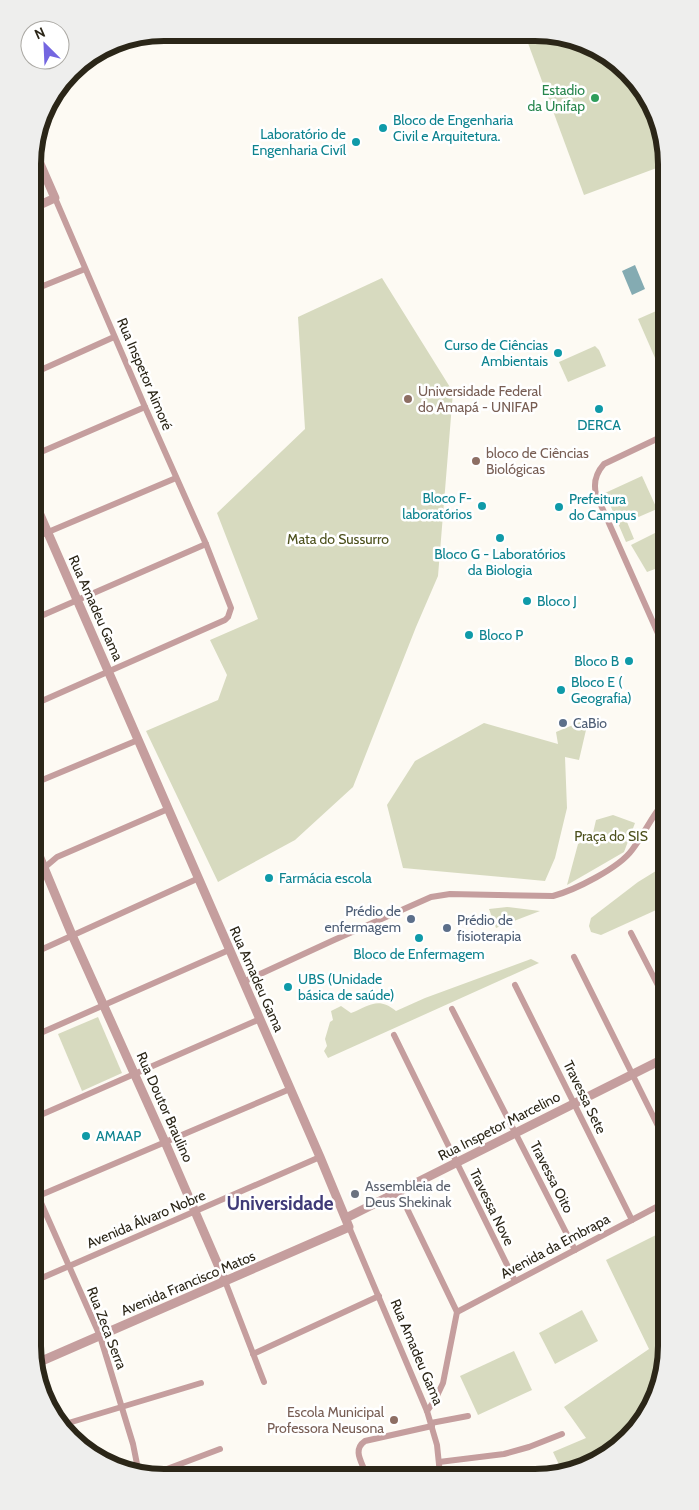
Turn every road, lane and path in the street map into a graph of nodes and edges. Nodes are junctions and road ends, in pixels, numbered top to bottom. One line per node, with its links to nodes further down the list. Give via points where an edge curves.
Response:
1 (42, 168): 2 (street, Rua Inspetor Aimoré)
2 (55, 198): 3 (street); 4 (street, Rua Inspetor Aimoré)
3 (42, 204)
4 (85, 269): 5 (street); 6 (street, Rua Inspetor Aimoré)
5 (42, 286)
6 (114, 337): 7 (street); 8 (street, Rua Inspetor Aimoré)
7 (42, 369)
8 (144, 408): 10 (street); 11 (street, Rua Inspetor Aimoré)
9 (658, 438): 18 (street, via 604,464 594,482 596,494)
10 (42, 452)
11 (176, 478): 13 (street); 15 (street, Rua Inspetor Aimoré)
12 (42, 518): 13 (street, Rua Amadeu Gama)
13 (48, 532): 14 (street); 16 (street, Rua Amadeu Gama)
14 (42, 535)
15 (206, 544): 16 (street); 19 (street, Rua Inspetor Aimoré, via 232,608 228,617)
16 (78, 601): 17 (street); 19 (street, Rua Amadeu Gama)
17 (42, 617)
18 (658, 633)
19 (109, 671): 20 (street); 21 (street, Rua Amadeu Gama)
20 (42, 701)
21 (138, 740): 22 (street); 23 (street, Rua Amadeu Gama)
22 (41, 780)
23 (168, 809): 26 (street, via 57,857); 27 (street, Rua Amadeu Gama)
24 (657, 812): 33 (street, via 627,856 588,882 563,893 553,896 450,894 431,897)
25 (41, 862): 26 (street, Rua Doutor Braulino)
26 (44, 868): 29 (street, Rua Doutor Braulino)
27 (199, 878): 29 (street); 31 (street, Rua Amadeu Gama)
28 (631, 933): 34 (street)
29 (72, 935): 30 (street); 36 (street, Rua Doutor Braulino)
30 (41, 949)
31 (229, 950): 33 (street, Rua Amadeu Gama); 36 (street)
32 (574, 957): 42 (street)
33 (243, 982): 38 (street, Rua Amadeu Gama)
34 (657, 984)
35 (515, 986): 45 (street, Travessa Sete)
36 (104, 1005): 39 (street); 43 (street, Rua Doutor Braulino)
37 (452, 1008): 48 (street, Travessa Oito)
38 (260, 1019): 43 (street); 44 (street, Rua Amadeu Gama)
39 (41, 1033)
40 (394, 1035): 51 (street, Travessa Nove)
41 (657, 1062): 42 (street, Rua Inspetor Marcelino)
42 (632, 1074): 45 (street, Rua Inspetor Marcelino); 47 (street)
43 (135, 1075): 46 (street); 49 (street, Rua Doutor Braulino)
44 (290, 1089): 49 (street); 50 (street, Rua Amadeu Gama)
45 (574, 1104): 48 (street, Rua Inspetor Marcelino); 58 (street, Travessa Sete)
46 (41, 1116)
47 (657, 1123)
48 (515, 1133): 51 (street, Rua Inspetor Marcelino); 60 (street, Travessa Oito)
49 (165, 1142): 53 (street); 56 (street, Rua Doutor Braulino)
50 (320, 1157): 56 (street, Avenida Álvaro Nobre); 57 (street, Rua Amadeu Gama)
51 (456, 1163): 52 (street, Rua Inspetor Marcelino); 64 (street, Travessa Nove)
52 (399, 1192): 57 (street, Rua Inspetor Marcelino); 66 (street)
53 (41, 1196)
54 (41, 1204): 61 (street, Rua Zeca Serra)
55 (657, 1207): 58 (street, Avenida da Embrapa)
56 (195, 1212): 61 (street, Avenida Álvaro Nobre); 63 (street, Rua Doutor Braulino)
57 (346, 1218): 59 (street, Rua Amadeu Gama)
58 (632, 1220): 60 (street, Avenida da Embrapa)
59 (349, 1227): 63 (street, Avenida Francisco Matos); 65 (street, Rua Amadeu Gama)
60 (575, 1250): 64 (street, Avenida da Embrapa)
61 (69, 1266): 62 (street, Avenida Álvaro Nobre); 67 (street, Rua Zeca Serra)
62 (41, 1278)
63 (225, 1281): 67 (street, Avenida Francisco Matos); 68 (street, Rua Doutor Braulino)
64 (515, 1281): 66 (street, Avenida da Embrapa)
65 (379, 1296): 68 (street); 73 (street, Rua Amadeu Gama)
66 (457, 1312): 73 (street, via 443,1383)
67 (100, 1336): 69 (street, Avenida Francisco Matos); 72 (street, Rua Zeca Serra)
68 (253, 1354): 70 (street, Rua Doutor Braulino)
69 (42, 1361)
70 (264, 1382)
71 (201, 1383): 72 (street)
72 (122, 1406): 75 (street); 80 (street, Rua Zeca Serra)
73 (428, 1411): 76 (street, Rua Amadeu Gama)
74 (468, 1416): 76 (street)
75 (69, 1423)
76 (432, 1425): 79 (street, Rua Amadeu Gama); 82 (street, via 362,1442 358,1454)
77 (562, 1434): 79 (street, via 504,1454)
78 (220, 1449): 81 (street)
79 (439, 1462): 83 (street, Rua Amadeu Gama)
80 (137, 1465)
81 (167, 1469)
82 (364, 1469)
83 (440, 1469)

